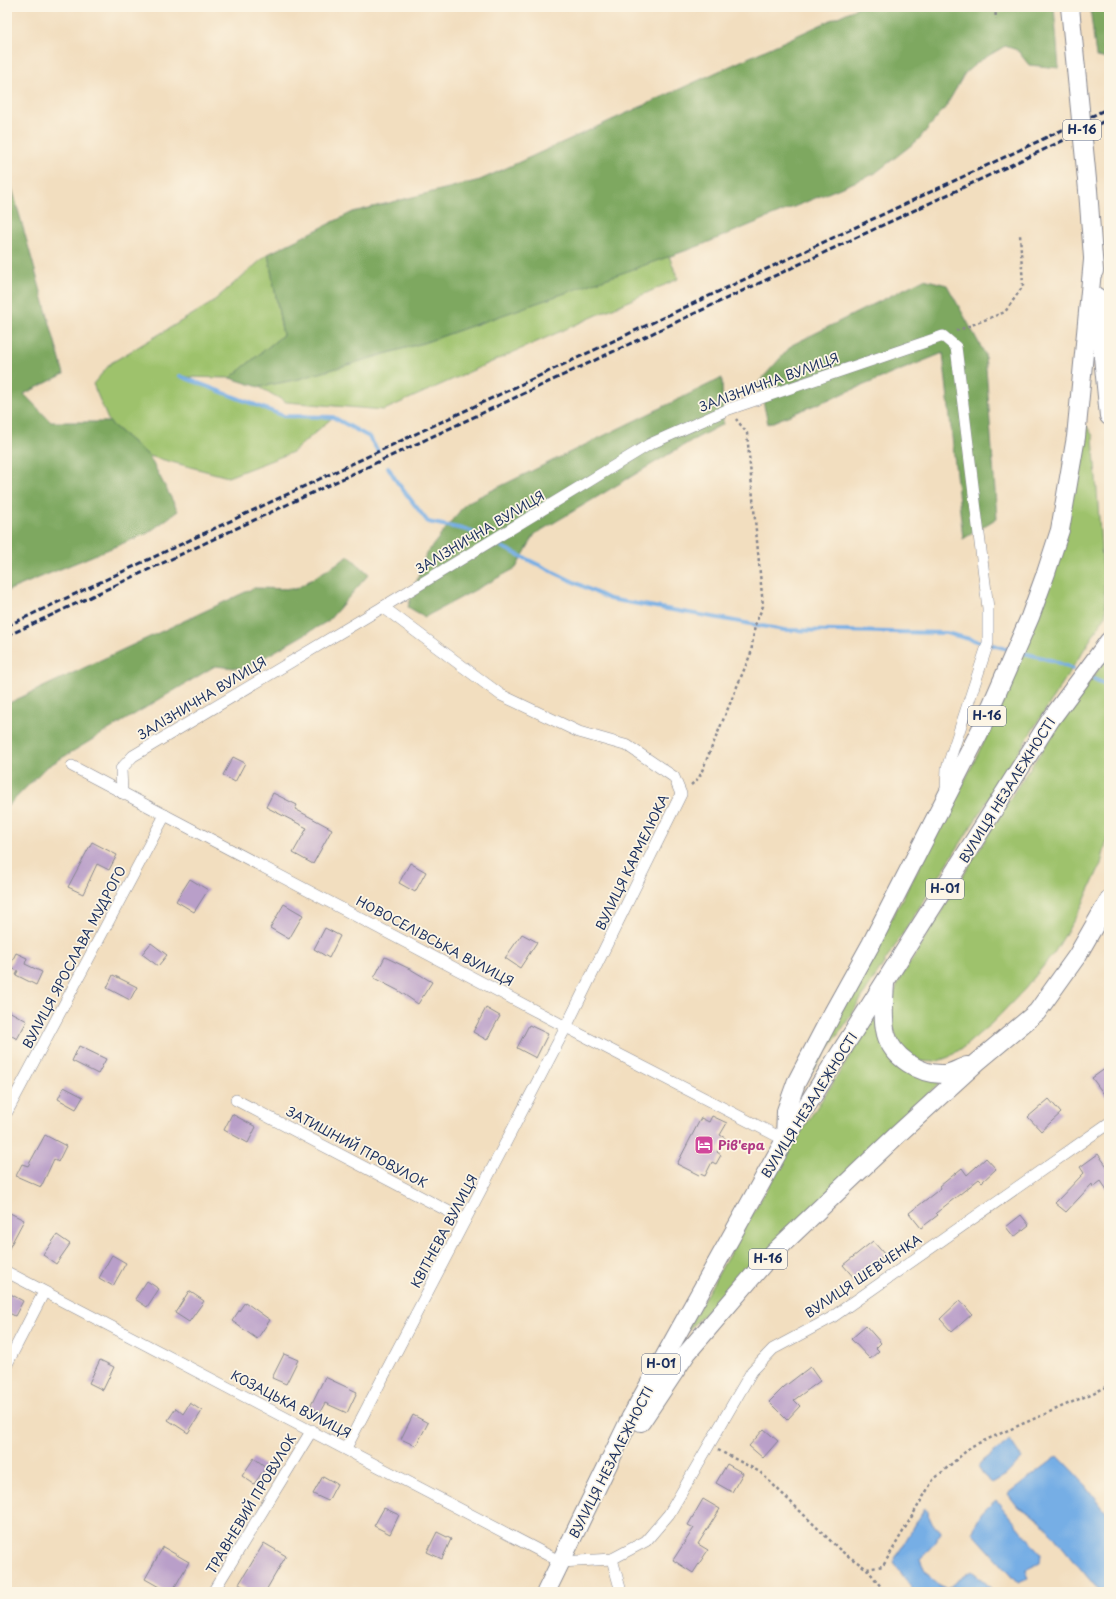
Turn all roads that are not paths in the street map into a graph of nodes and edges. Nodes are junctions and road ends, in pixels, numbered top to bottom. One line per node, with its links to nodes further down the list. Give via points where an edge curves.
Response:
1 (1070, 7): 2 (main road, Н-16, bridge)
2 (1093, 260): 3 (main road); 4 (main road, Н-16); 9 (main road, Н-16, via 1076,437 1060,530 1030,618 982,728)
3 (1109, 301)
4 (1109, 416)
5 (383, 608): 8 (street, ЗАЛІЗНИЧНА ВУЛИЦЯ, via 133,756 121,770); 9 (street, ЗАЛІЗНИЧНА ВУЛИЦЯ, via 650,444 728,409 943,336 956,347 988,615 988,643 947,768); 13 (street, ВУЛИЦЯ КАРМЕЛЮКА, via 501,695 579,732 628,746 674,777 681,794)
6 (1109, 641): 12 (main road, ВУЛИЦЯ НЕЗАЛЕЖНОСТІ / Н-01, via 1051,719)
7 (72, 766): 8 (street, НОВОСЕЛІВСЬКА ВУЛИЦЯ)
8 (122, 793): 10 (street, НОВОСЕЛІВСЬКА ВУЛИЦЯ)
9 (945, 801): 18 (main road, Н-16, via 796,1083 786,1111)
10 (165, 815): 13 (street, НОВОСЕЛІВСЬКА ВУЛИЦЯ); 16 (street, ВУЛИЦЯ ЯРОСЛАВА МУДРОГО)
11 (1109, 900): 14 (main road, Н-16, via 1077,956 1037,1012)
12 (885, 984): 14 (main road, via 886,1035 900,1056 917,1068 945,1074); 18 (main road, ВУЛИЦЯ НЕЗАЛЕЖНОСТІ / Н-01)
13 (566, 1027): 18 (street, НОВОСЕЛІВСЬКА ВУЛИЦЯ); 19 (street, КВІТНЕВА ВУЛИЦЯ)
14 (977, 1062): 25 (main road, Н-16, via 770,1256 686,1353)
15 (236, 1100): 19 (street, ЗАТИШНИЙ ПРОВУЛОК)
16 (7, 1112)
17 (1109, 1123): 26 (street, ВУЛИЦЯ ШЕВЧЕНКА, via 831,1318 773,1349 752,1371 669,1514 646,1541)
18 (785, 1140): 25 (main road, ВУЛИЦЯ НЕЗАЛЕЖНОСТІ / Н-01, via 631,1417)
19 (465, 1220): 24 (street, КВІТНЕВА ВУЛИЦЯ)
20 (7, 1272): 21 (street, КОЗАЦЬКА ВУЛИЦЯ)
21 (44, 1292): 22 (street); 23 (street, КОЗАЦЬКА ВУЛИЦЯ)
22 (7, 1364)
23 (312, 1430): 24 (street, КОЗАЦЬКА ВУЛИЦЯ); 28 (street, ТРАВНЕВИЙ ПРОВУЛОК)
24 (346, 1448): 27 (street, КОЗАЦЬКА ВУЛИЦЯ)
25 (596, 1489): 27 (main road, ВУЛИЦЯ НЕЗАЛЕЖНОСТІ / Н-01)
26 (612, 1559): 27 (street, ВУЛИЦЯ ШЕВЧЕНКА); 30 (street)
27 (561, 1562): 29 (main road, ВУЛИЦЯ НЕЗАЛЕЖНОСТІ / Н-01)
28 (213, 1592)
29 (546, 1592)
30 (619, 1592)

